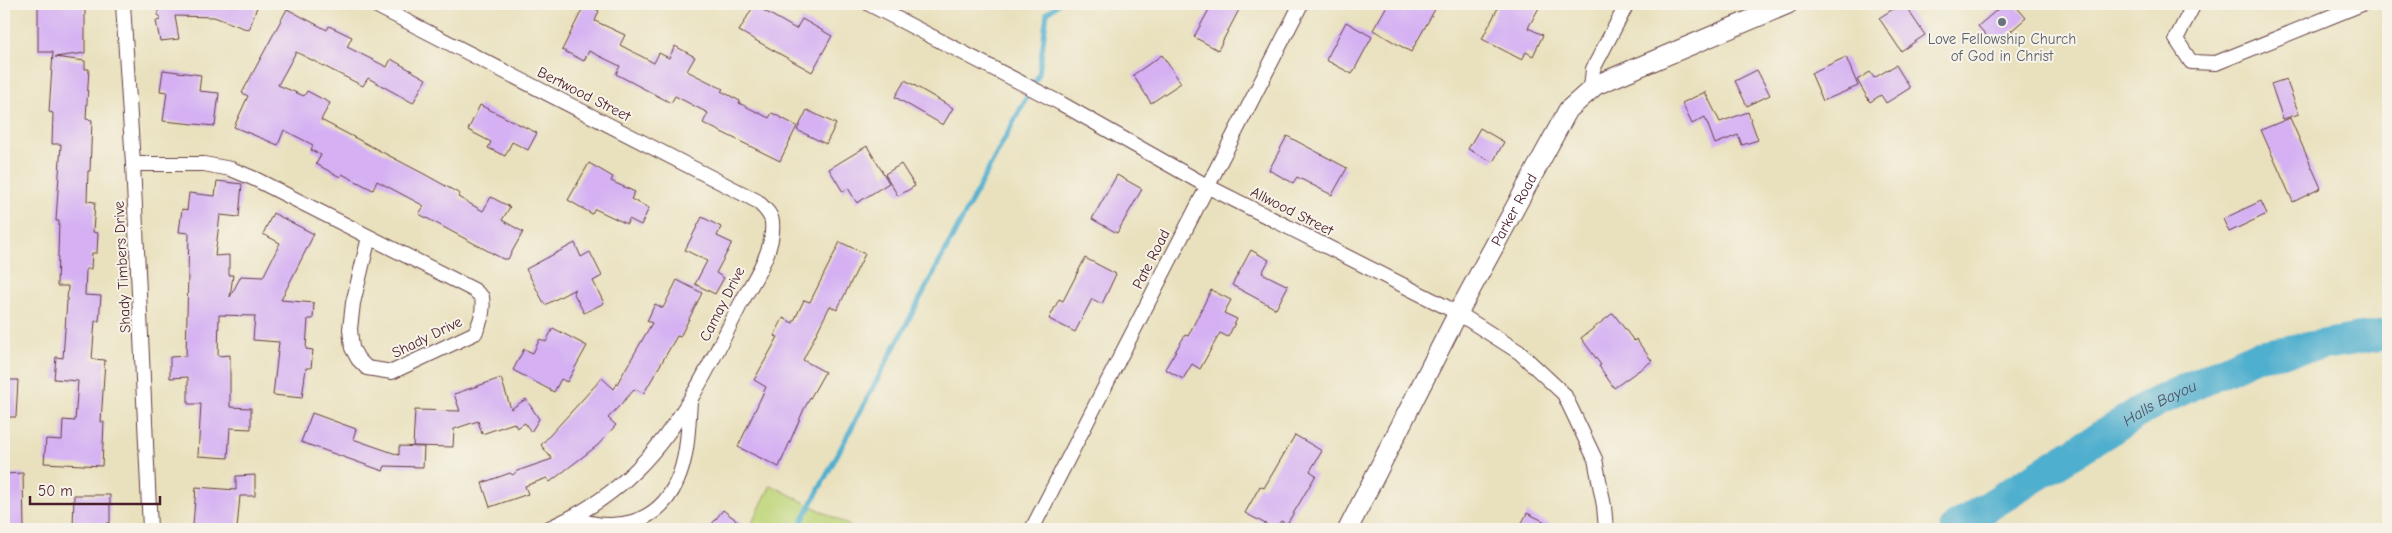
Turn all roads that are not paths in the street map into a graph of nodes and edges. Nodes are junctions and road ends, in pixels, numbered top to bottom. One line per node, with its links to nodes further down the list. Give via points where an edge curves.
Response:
1 (123, 4): 10 (street, Shady Timbers Drive)
2 (373, 4): 12 (street, Bertwood Street, via 757,201)
3 (1301, 4): 11 (street, Pate Road)
4 (1627, 4): 9 (street, via 1593,69)
5 (1788, 4): 9 (main road, Parker Road)
6 (2194, 4): 7 (street, via 2176,38 2191,62 2216,63)
7 (2362, 4)
8 (877, 6): 11 (street, Allwood Street, via 1062,104)
9 (1591, 88): 14 (main road, Parker Road, via 1568,110)
10 (134, 164): 13 (street, Shady Drive, via 204,164 231,169); 17 (street, Shady Timbers Drive)
11 (1207, 186): 14 (street, Allwood Street); 19 (street, Pate Road)
12 (772, 221): 15 (street, Camay Drive, via 769,249)
13 (369, 237): 13 (street, Shady Drive, via 482,297 484,307 475,333 392,372 367,368 352,348 350,329)
14 (1458, 313): 20 (main road, Parker Road); 21 (street, Allwood Street, via 1519,352 1564,394 1595,459)
15 (691, 398): 16 (street, Camay Drive, via 637,469); 16 (street, Camay Drive, via 685,453 677,482 661,505 640,520 617,526 591,525)
16 (573, 518): 18 (street, Camay Drive)
17 (150, 529)
18 (546, 529)
19 (1032, 529)
20 (1348, 529)
21 (1606, 529)

